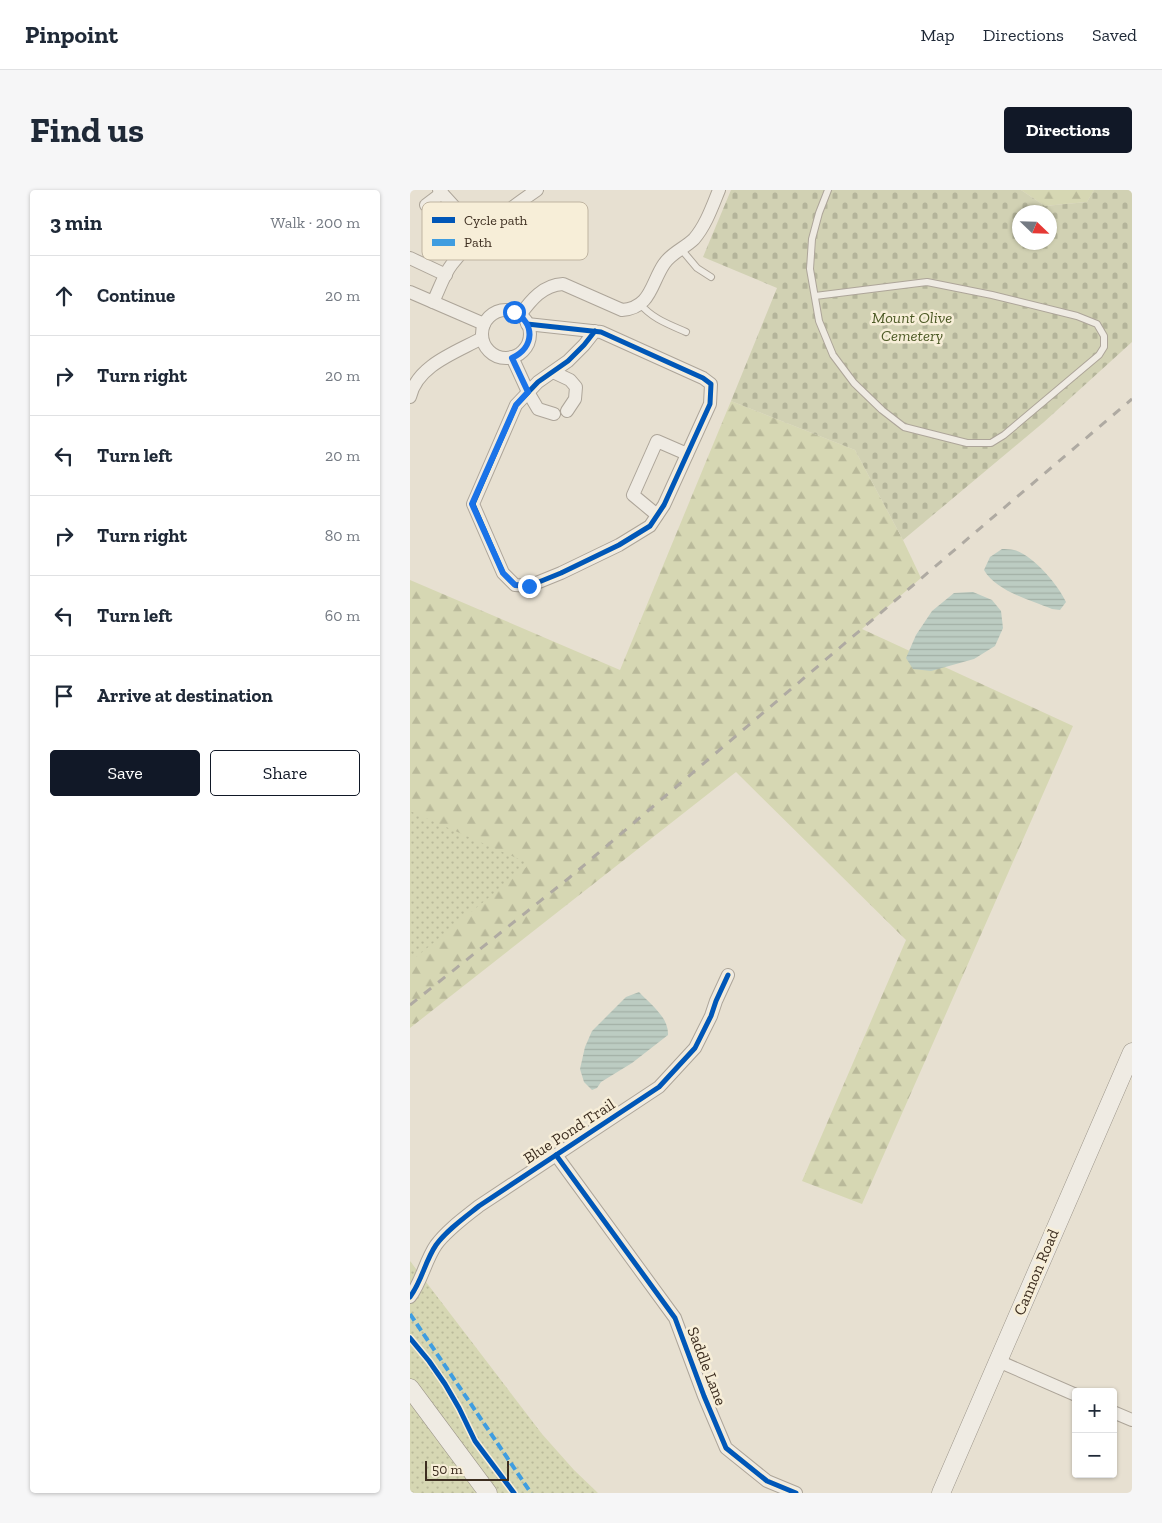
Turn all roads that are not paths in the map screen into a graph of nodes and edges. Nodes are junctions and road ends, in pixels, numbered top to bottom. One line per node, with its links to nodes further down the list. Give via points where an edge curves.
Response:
1 (537, 190): 7 (street)
2 (719, 190): 8 (street, via 704,225)
3 (828, 190): 14 (lane, via 812,239 810,269)
4 (440, 192): 5 (street); 6 (street)
5 (429, 202)
6 (449, 202)
7 (519, 202)
8 (681, 249): 12 (lane, via 697,268); 16 (street, via 664,263)
9 (410, 258): 11 (street)
10 (456, 260): 11 (street)
11 (446, 275): 15 (street)
12 (711, 277)
13 (410, 292): 15 (street)
14 (815, 296): 14 (lane, via 819,321 833,355 854,383 882,410 904,427 967,442 991,443 1004,435 1099,355 1104,347 1104,336 1097,324 1076,316 927,282)
15 (434, 302): 18 (street)
16 (640, 304): 17 (street, via 630,310 622,310 563,284 554,284 530,302); 20 (lane, via 656,318)
17 (524, 319): 18 (street, via 514,312 500,311); 19 (street); 22 (street, via 529,330 528,344)
18 (484, 324): 21 (street)
19 (595, 331): 23 (street, via 568,361); 26 (street, via 711,384 710,404)
20 (686, 332)
21 (482, 338): 22 (street, via 493,355); 24 (street, via 431,366)
22 (512, 358): 25 (street)
23 (553, 372): 25 (street); 25 (street, via 570,380 576,387 575,399 560,413 538,409)
24 (410, 392)
25 (528, 392): 27 (street, via 516,405 472,504 503,573 515,585 529,586 619,545 650,526)
26 (687, 454): 27 (street); 27 (street, via 657,441 633,495)
27 (658, 515)
28 (728, 975): 30 (street, Blue Pond Trail, via 695,1048 659,1087)
29 (1132, 1052): 32 (main road, Cannon Road)
30 (556, 1155): 31 (street, Blue Pond Trail, via 454,1226 436,1245); 38 (street, Saddle Lane, via 675,1318 726,1448 767,1481)
31 (410, 1297)
32 (998, 1361): 34 (street); 39 (main road, Cannon Road)
33 (410, 1388): 37 (main road)
34 (1072, 1393)
35 (1117, 1414): 36 (street)
36 (1132, 1420)
37 (488, 1493)
38 (796, 1493)
39 (940, 1493)

